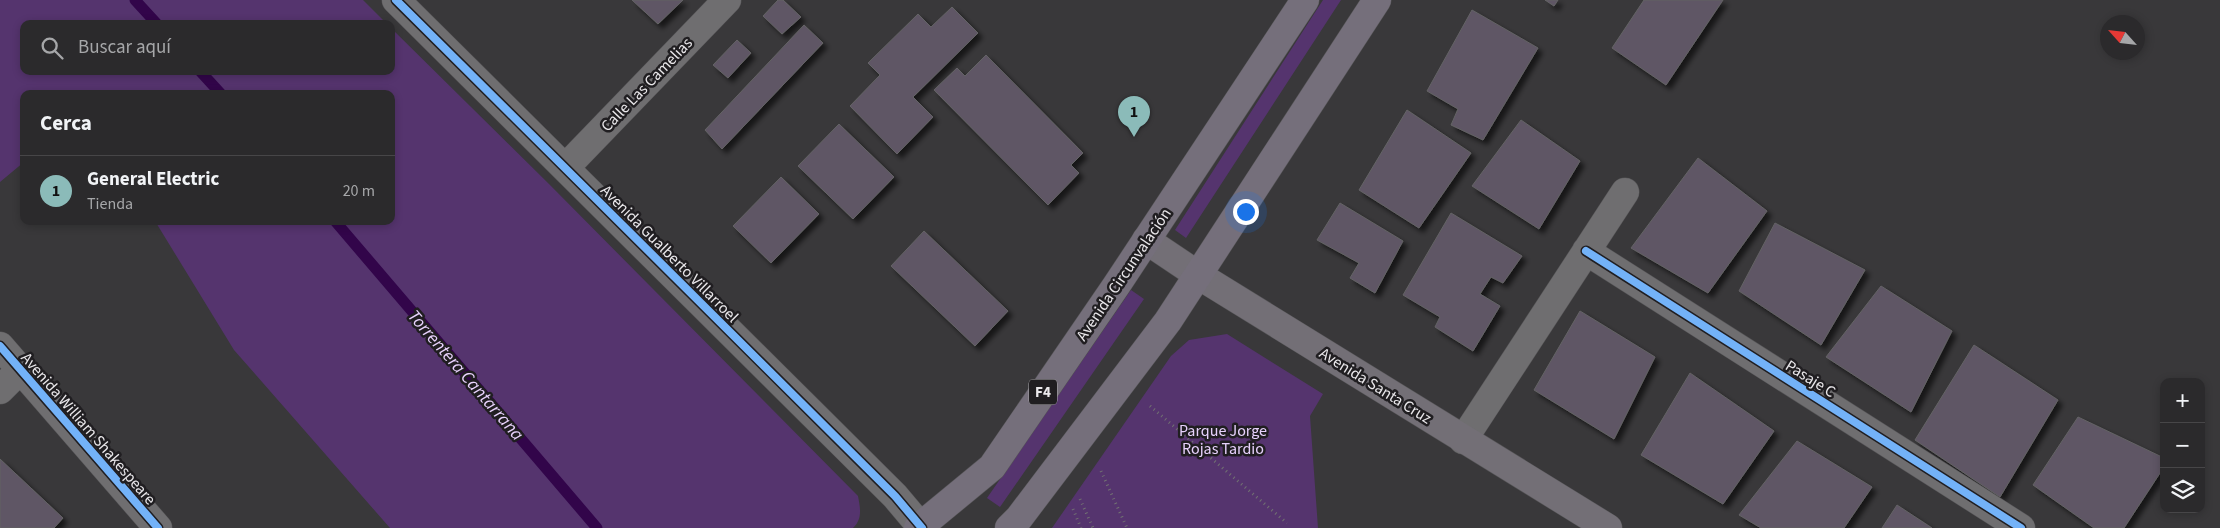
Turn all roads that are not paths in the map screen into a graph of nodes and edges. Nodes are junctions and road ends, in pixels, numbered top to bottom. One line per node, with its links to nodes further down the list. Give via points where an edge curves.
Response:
1 (396, 0): 5 (street, Avenida Gualberto Villarroel)
2 (727, 0): 5 (street, Calle Las Camelias)
3 (1305, 0): 7 (highway, Avenida Circunvalación / F4)
4 (1377, 0): 9 (highway)
5 (565, 168): 14 (street, Avenida Gualberto Villarroel, via 895,496)
6 (1625, 192): 8 (street)
7 (1146, 240): 9 (main road, Avenida Santa Cruz); 14 (highway, Avenida Circunvalación / F4, via 992,467)
8 (1586, 252): 13 (street); 18 (street, Pasaje C)
9 (1198, 275): 13 (main road, Avenida Santa Cruz); 16 (highway, via 1168,321)
10 (0, 346): 11 (street, Avenida William Shakespeare)
11 (20, 370): 12 (street); 15 (street, Avenida William Shakespeare)
12 (0, 390)
13 (1463, 440): 17 (main road, Avenida Santa Cruz)
14 (920, 527)
15 (158, 528)
16 (1009, 528)
17 (1608, 528)
18 (2021, 528)

